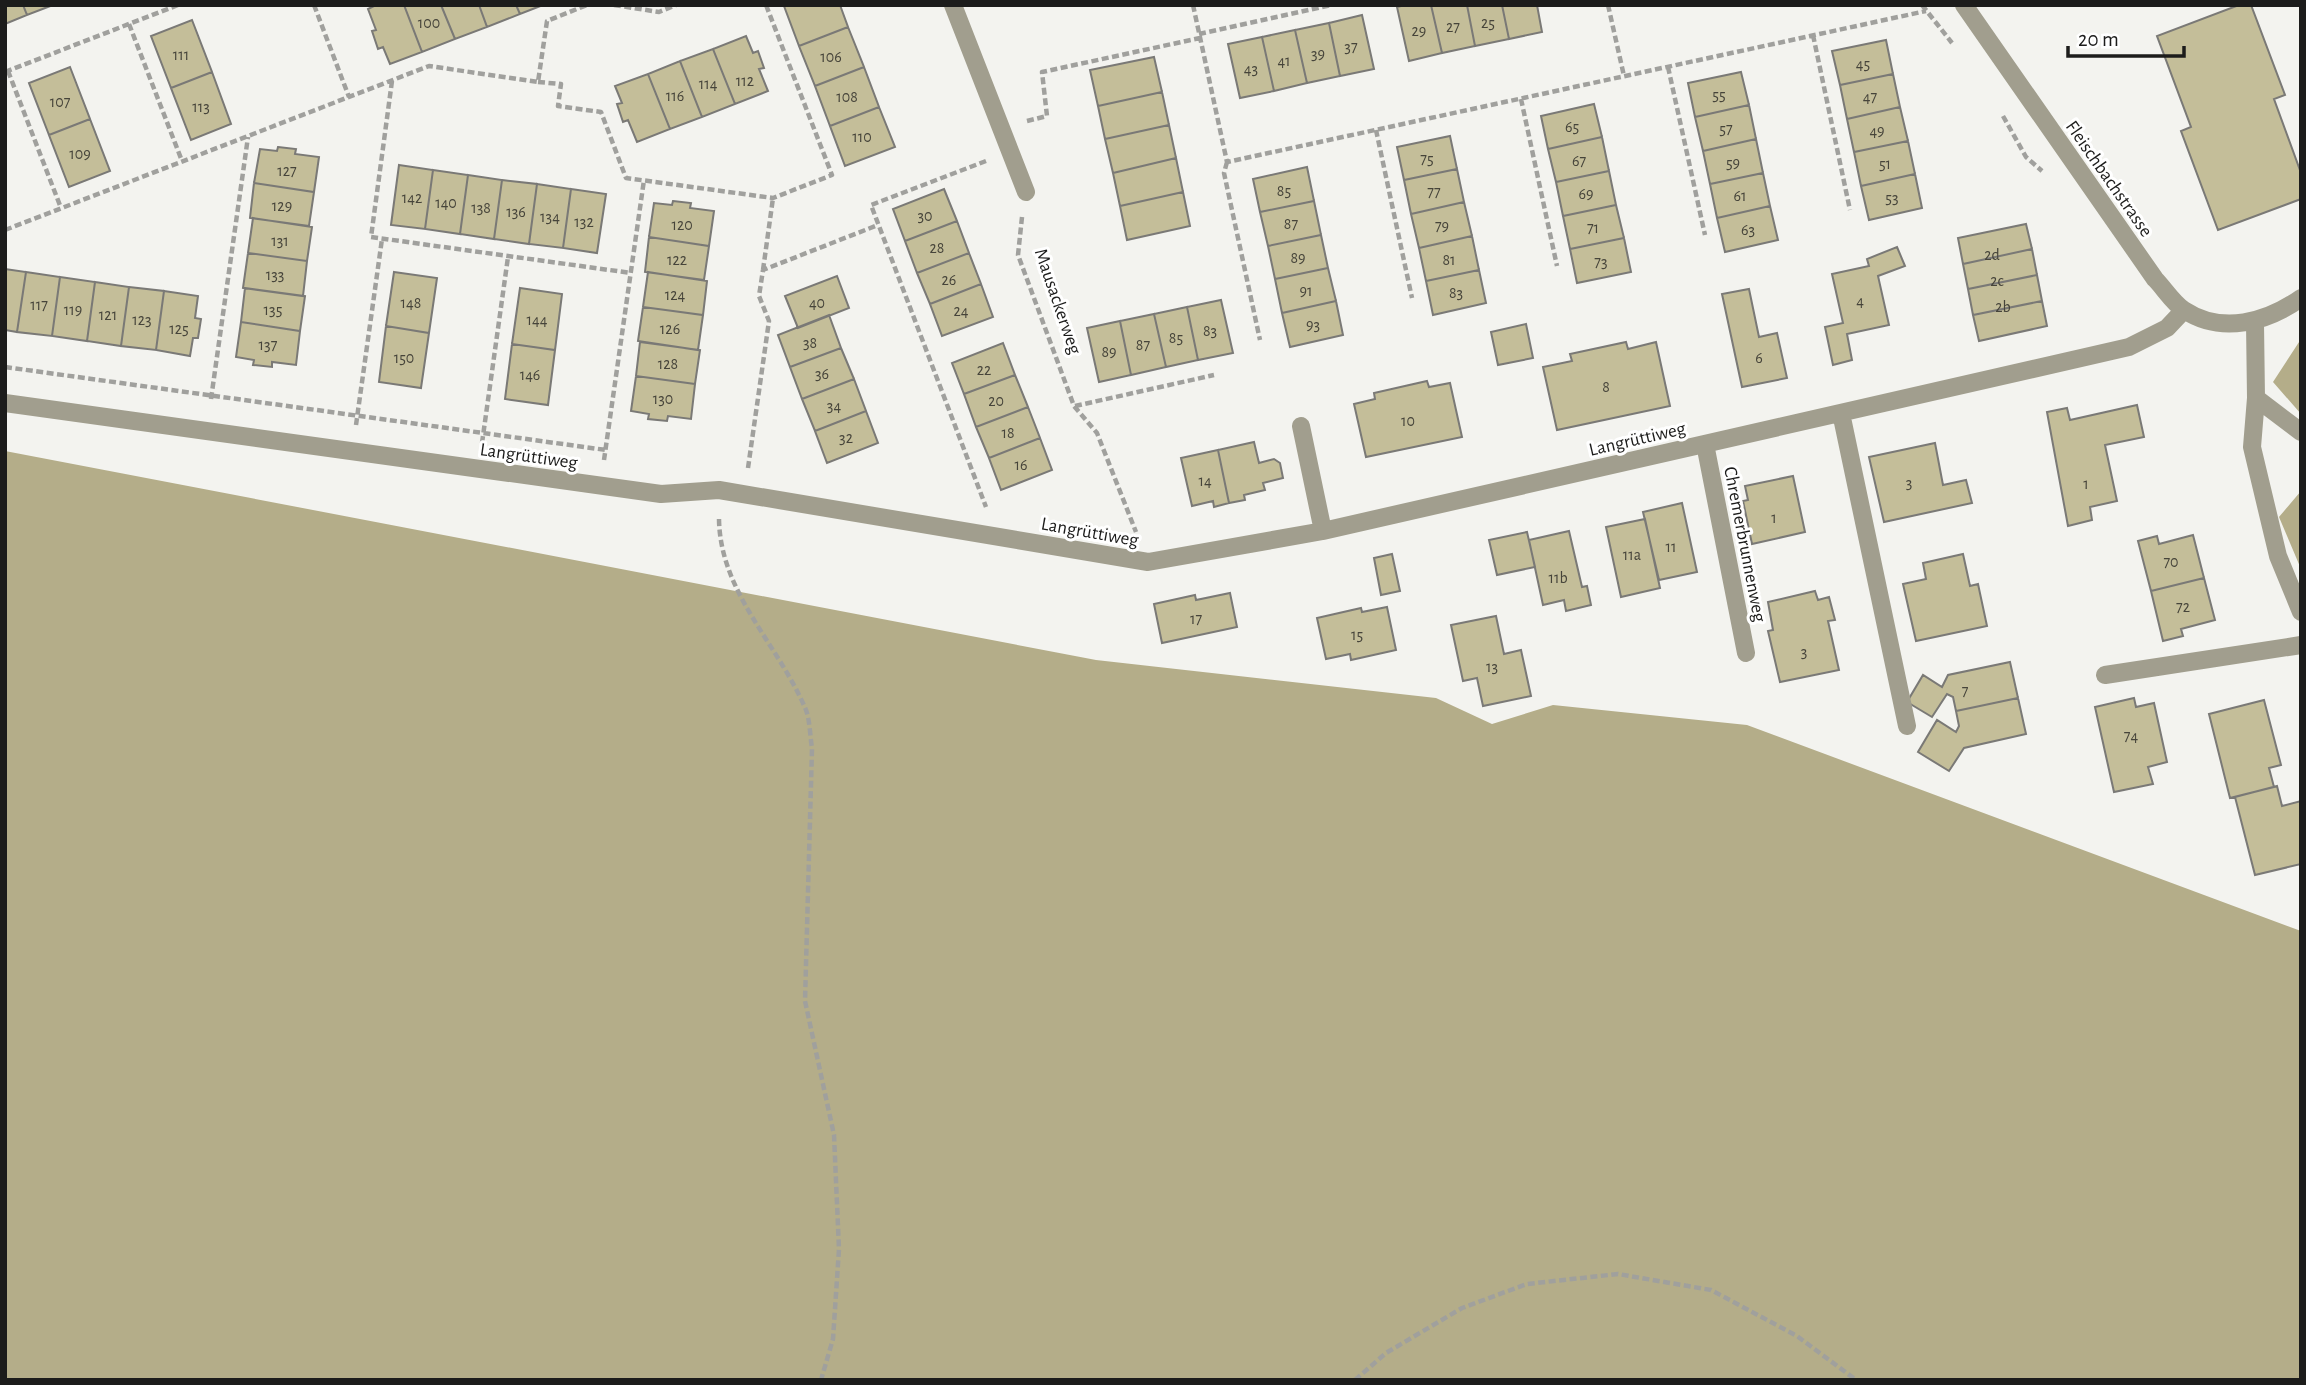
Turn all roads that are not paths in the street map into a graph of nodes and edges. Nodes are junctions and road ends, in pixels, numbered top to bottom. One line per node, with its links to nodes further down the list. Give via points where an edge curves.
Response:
1 (953, 5): 3 (street)
2 (1964, 5): 5 (street, Fleischbachstrasse, via 2155,279)
3 (1026, 192)
4 (2301, 298): 6 (street)
5 (2184, 310): 6 (street, Fleischbachstrasse, via 2218,323); 9 (street, Langrüttiweg, via 2167,328 2129,347)
6 (2255, 323): 7 (street)
7 (2256, 398): 11 (street); 14 (street, via 2252,447 2278,556)
8 (5, 402): 13 (street, Langrüttiweg, via 661,494 719,490 1148,562)
9 (1841, 413): 12 (street, Langrüttiweg); 18 (street)
10 (1301, 426): 13 (street)
11 (2301, 432)
12 (1705, 444): 13 (street, Langrüttiweg); 16 (street, Chremerbrunnenweg)
13 (1324, 531)
14 (2301, 612)
15 (2301, 645): 17 (street)
16 (1746, 653)
17 (2105, 675)
18 (1907, 726)

